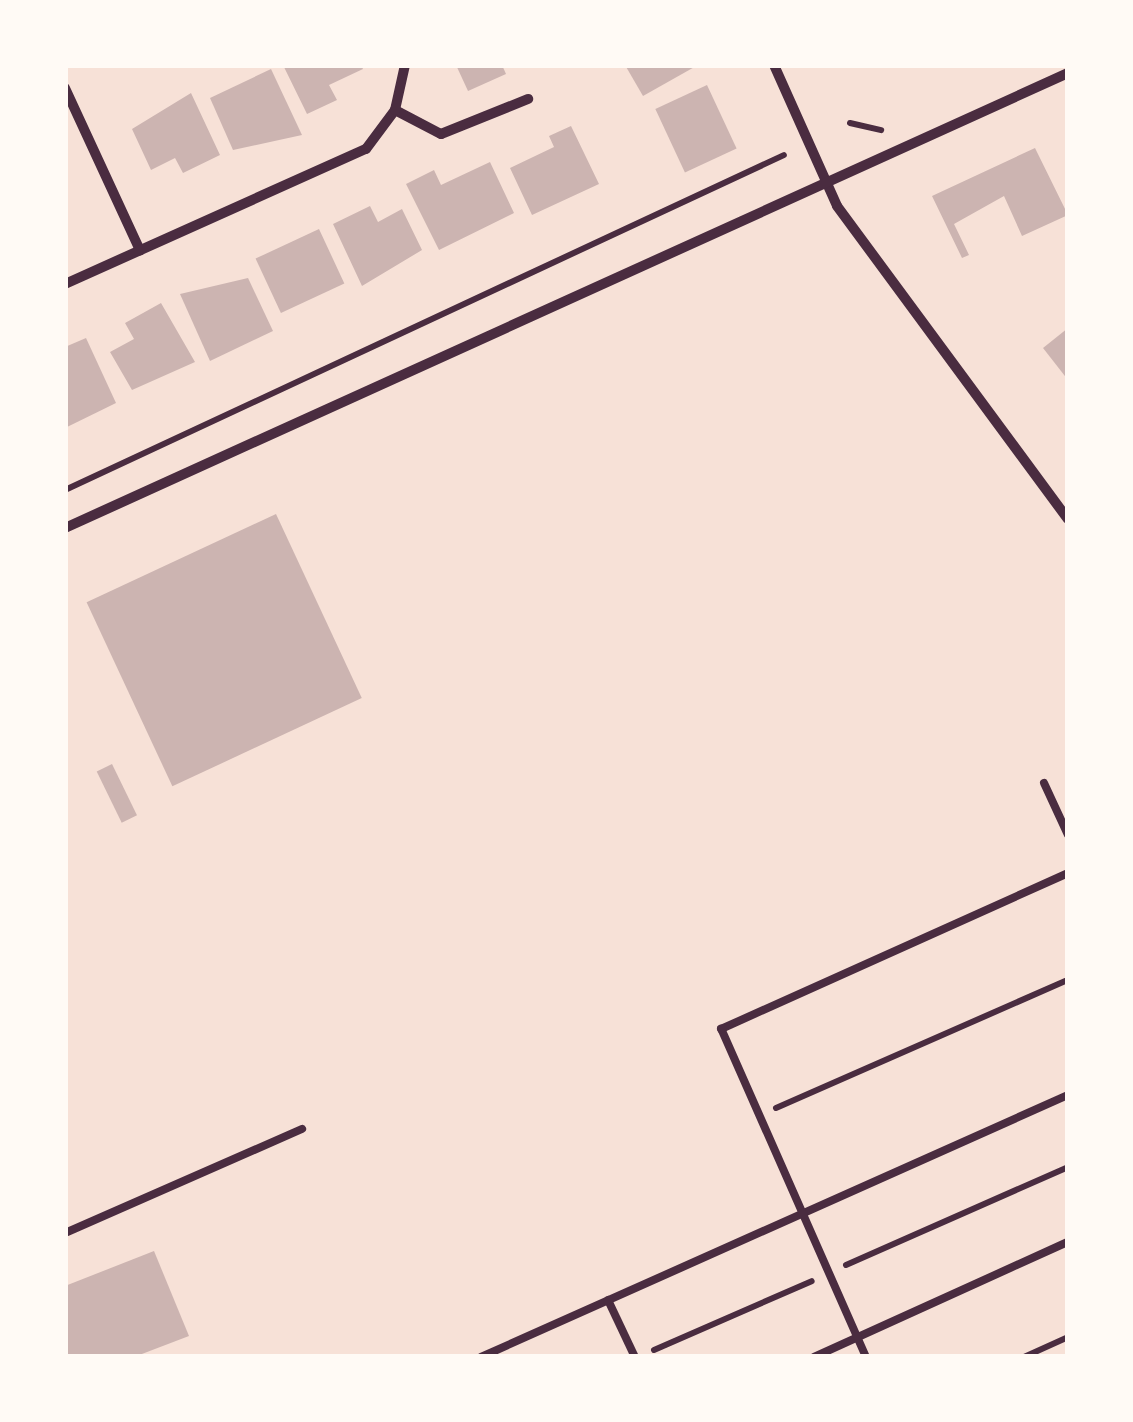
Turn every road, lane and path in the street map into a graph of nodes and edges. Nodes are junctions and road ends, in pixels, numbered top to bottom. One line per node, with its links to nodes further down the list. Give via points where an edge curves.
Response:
1 (405, 65): 6 (street)
2 (774, 65): 8 (street)
3 (1068, 74): 8 (street)
4 (65, 88): 9 (street)
5 (528, 99): 6 (street, via 441,134)
6 (395, 110): 9 (street, via 366,149)
7 (784, 155): 11 (path)
8 (830, 182): 12 (street, via 837,206); 13 (street, via 628,266)
9 (140, 250): 10 (street)
10 (65, 284)
11 (65, 490)
12 (1068, 519)
13 (65, 528)
14 (1044, 783): 15 (lane)
15 (1068, 835)
16 (1068, 873): 19 (lane, via 721,1029)
17 (1068, 980): 19 (path)
18 (1068, 1095): 22 (lane)
19 (760, 1116): 22 (lane)
20 (302, 1129): 23 (lane)
21 (1068, 1167): 25 (path)
22 (804, 1213): 25 (lane); 26 (lane)
23 (65, 1233)
24 (1068, 1242): 28 (lane)
25 (829, 1273): 28 (lane); 30 (path)
26 (608, 1300): 29 (lane); 30 (lane)
27 (1068, 1337): 33 (path)
28 (857, 1338): 31 (lane); 32 (lane)
29 (481, 1357)
30 (637, 1357)
31 (814, 1357)
32 (866, 1357)
33 (1024, 1357)

